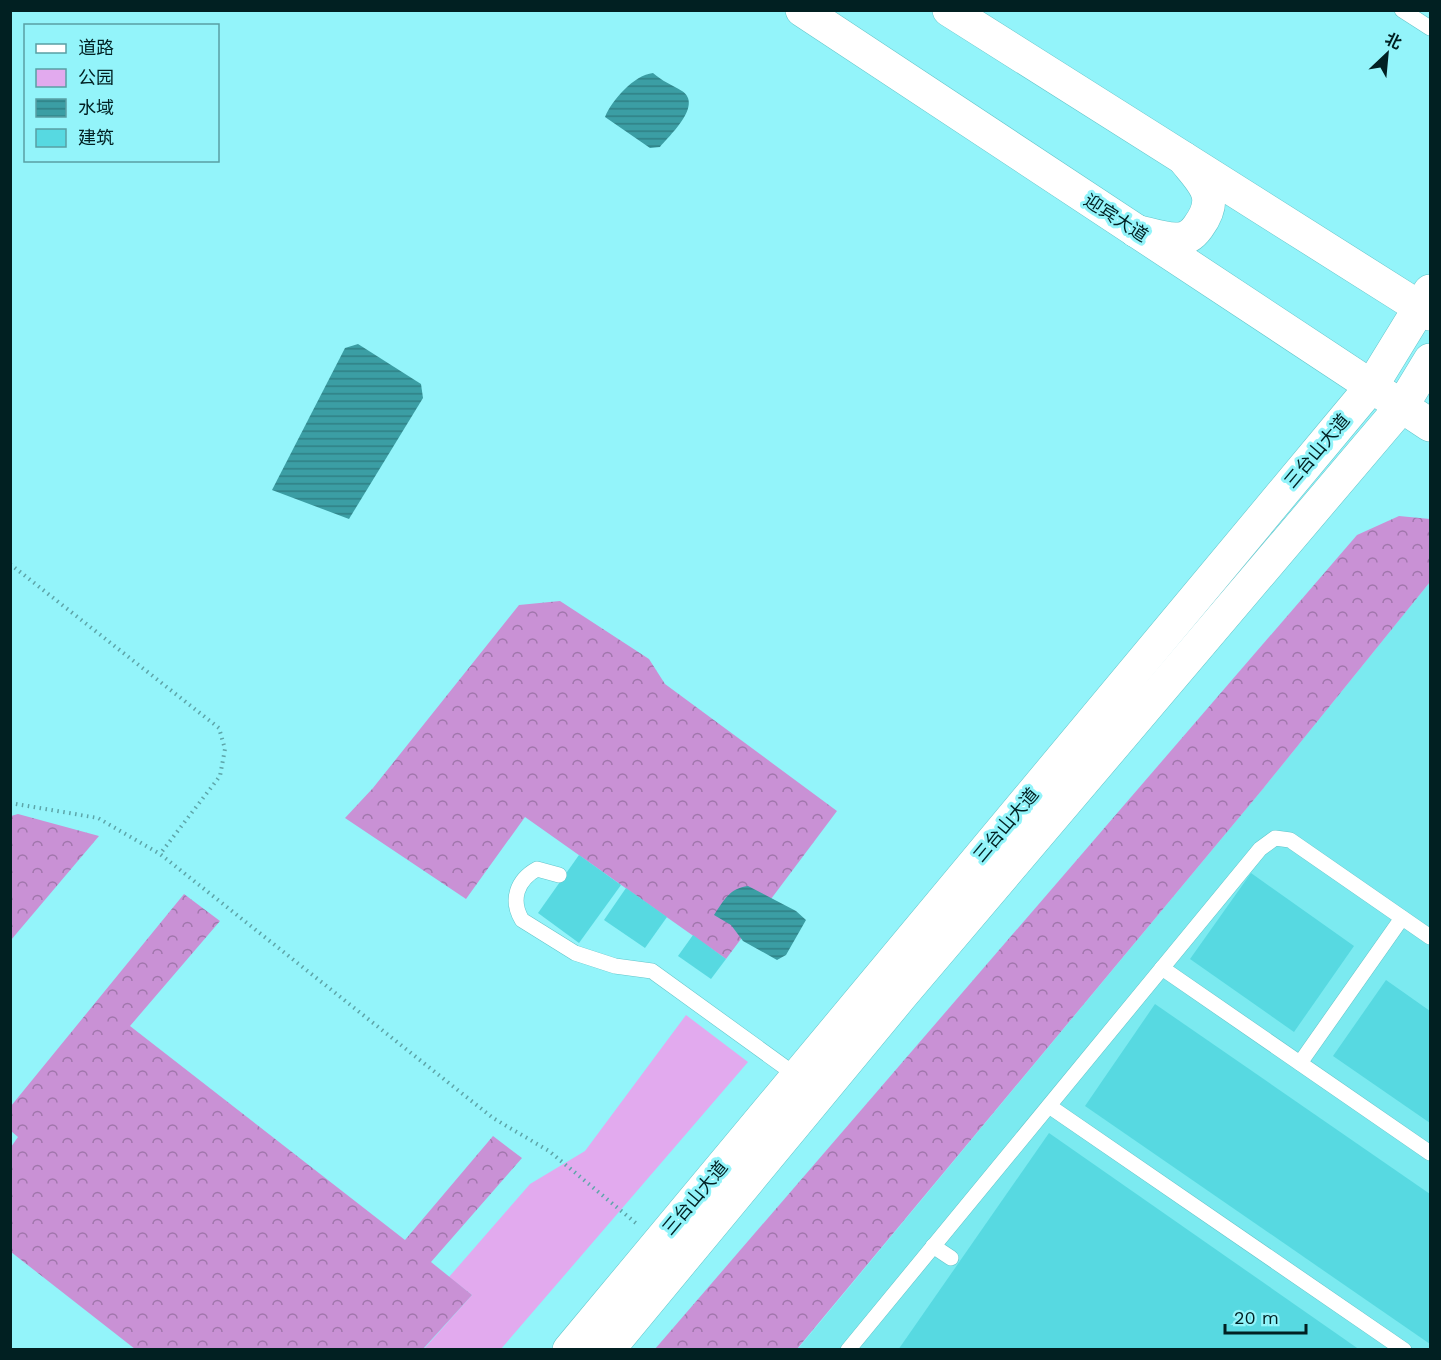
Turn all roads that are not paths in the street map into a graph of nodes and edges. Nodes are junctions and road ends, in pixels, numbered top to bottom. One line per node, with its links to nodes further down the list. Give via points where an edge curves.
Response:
1 (802, 10): 6 (main road, 迎宾大道)
2 (949, 10): 5 (main road)
3 (1402, 10): 4 (lane)
4 (1431, 28)
5 (1181, 157): 6 (main road, via 1206,187 1210,203 1203,221 1193,234 1179,240); 7 (main road)
6 (1136, 231): 9 (main road, 迎宾大道)
7 (1427, 304): 9 (main road, 三台山大道)
8 (1431, 360): 10 (main road, 三台山大道)
9 (1371, 387): 10 (main road, 迎宾大道); 17 (main road, 三台山大道)
10 (1402, 406): 11 (main road, 迎宾大道); 23 (main road, 三台山大道, via 894,1005)
11 (1431, 425)
12 (559, 875): 17 (lane, via 537,869 522,881 515,898 522,920 575,954 615,966 652,971)
13 (1402, 918): 14 (lane); 15 (lane, via 1290,840 1275,838 1260,849); 16 (lane)
14 (1431, 937)
15 (1162, 968): 16 (lane); 18 (lane)
16 (1300, 1063): 19 (lane)
17 (797, 1076): 22 (main road, 三台山大道)
18 (1049, 1106): 20 (lane); 25 (lane)
19 (1431, 1153)
20 (933, 1246): 21 (lane); 24 (lane)
21 (951, 1258)
22 (569, 1350)
23 (608, 1350)
24 (848, 1350)
25 (1404, 1350)

